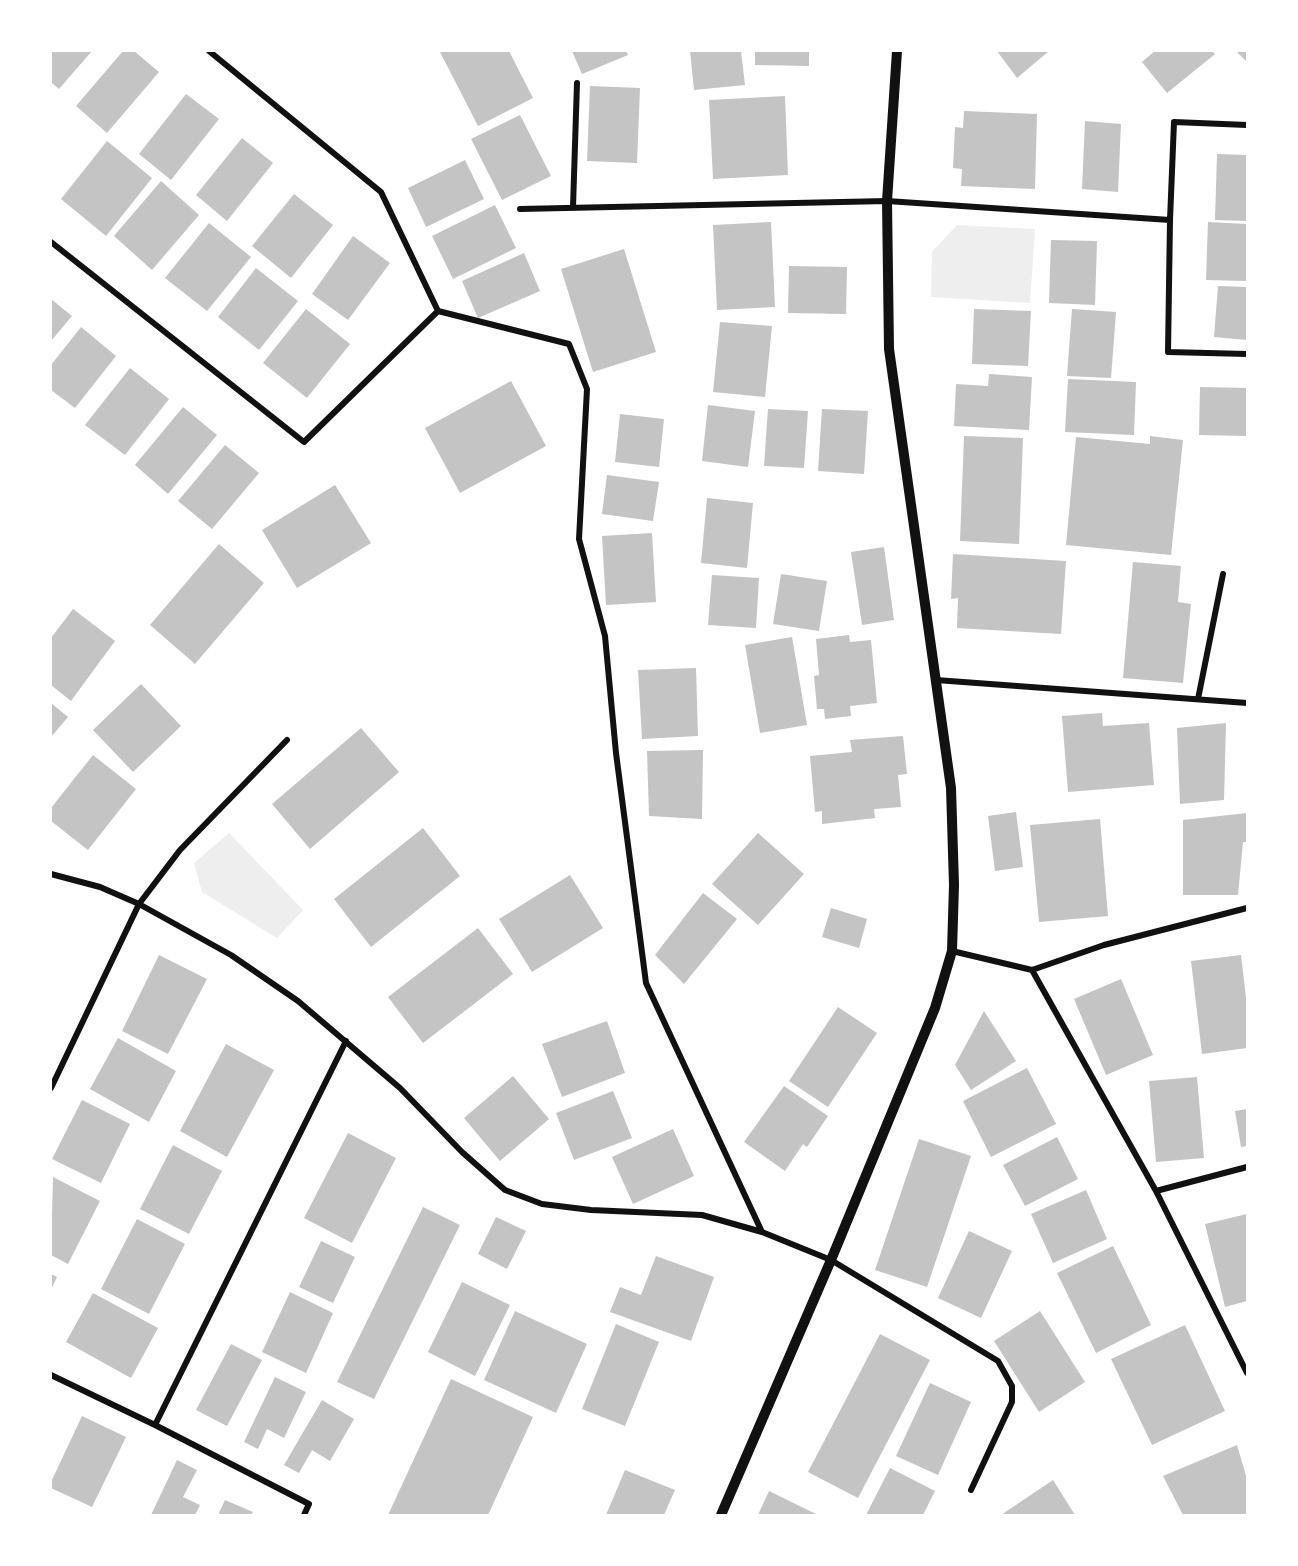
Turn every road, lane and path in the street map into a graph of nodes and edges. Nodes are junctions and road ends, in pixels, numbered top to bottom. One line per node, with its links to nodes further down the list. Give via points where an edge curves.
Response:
1 (209, 51): 10 (street, via 381,192)
2 (897, 51): 5 (street)
3 (577, 83): 6 (street)
4 (1247, 125): 8 (street, via 1174,122)
5 (887, 201): 6 (street); 8 (street); 13 (street, via 889,349)
6 (573, 207): 7 (street)
7 (520, 209)
8 (1170, 220): 11 (street, via 1168,352)
9 (51, 242): 10 (street, via 304,442)
10 (438, 311): 26 (street, via 569,344 586,389 579,539 605,636 646,983)
11 (1247, 354)
12 (1222, 574): 14 (street)
13 (936, 680): 14 (street); 20 (street, via 951,788)
14 (1198, 699): 15 (street)
15 (1247, 703)
16 (287, 740): 18 (street, via 180,850)
17 (51, 874): 18 (street, via 100,887)
18 (140, 904): 22 (street, via 231,955 298,1001); 23 (street)
19 (1247, 908): 21 (street, via 1104,945)
20 (952, 951): 21 (street); 27 (street, via 935,1008)
21 (1032, 970): 25 (street)
22 (346, 1041): 26 (street, via 505,1191 542,1204 591,1210 702,1215); 30 (street)
23 (51, 1088)
24 (1247, 1167): 25 (street)
25 (1156, 1191): 28 (street)
26 (762, 1232): 27 (street)
27 (831, 1260): 31 (street, via 998,1361 1011,1386 1012,1402); 33 (street)
28 (1247, 1373)
29 (51, 1375): 30 (street)
30 (155, 1425): 32 (street, via 309,1504)
31 (971, 1490)
32 (304, 1515)
33 (721, 1515)

